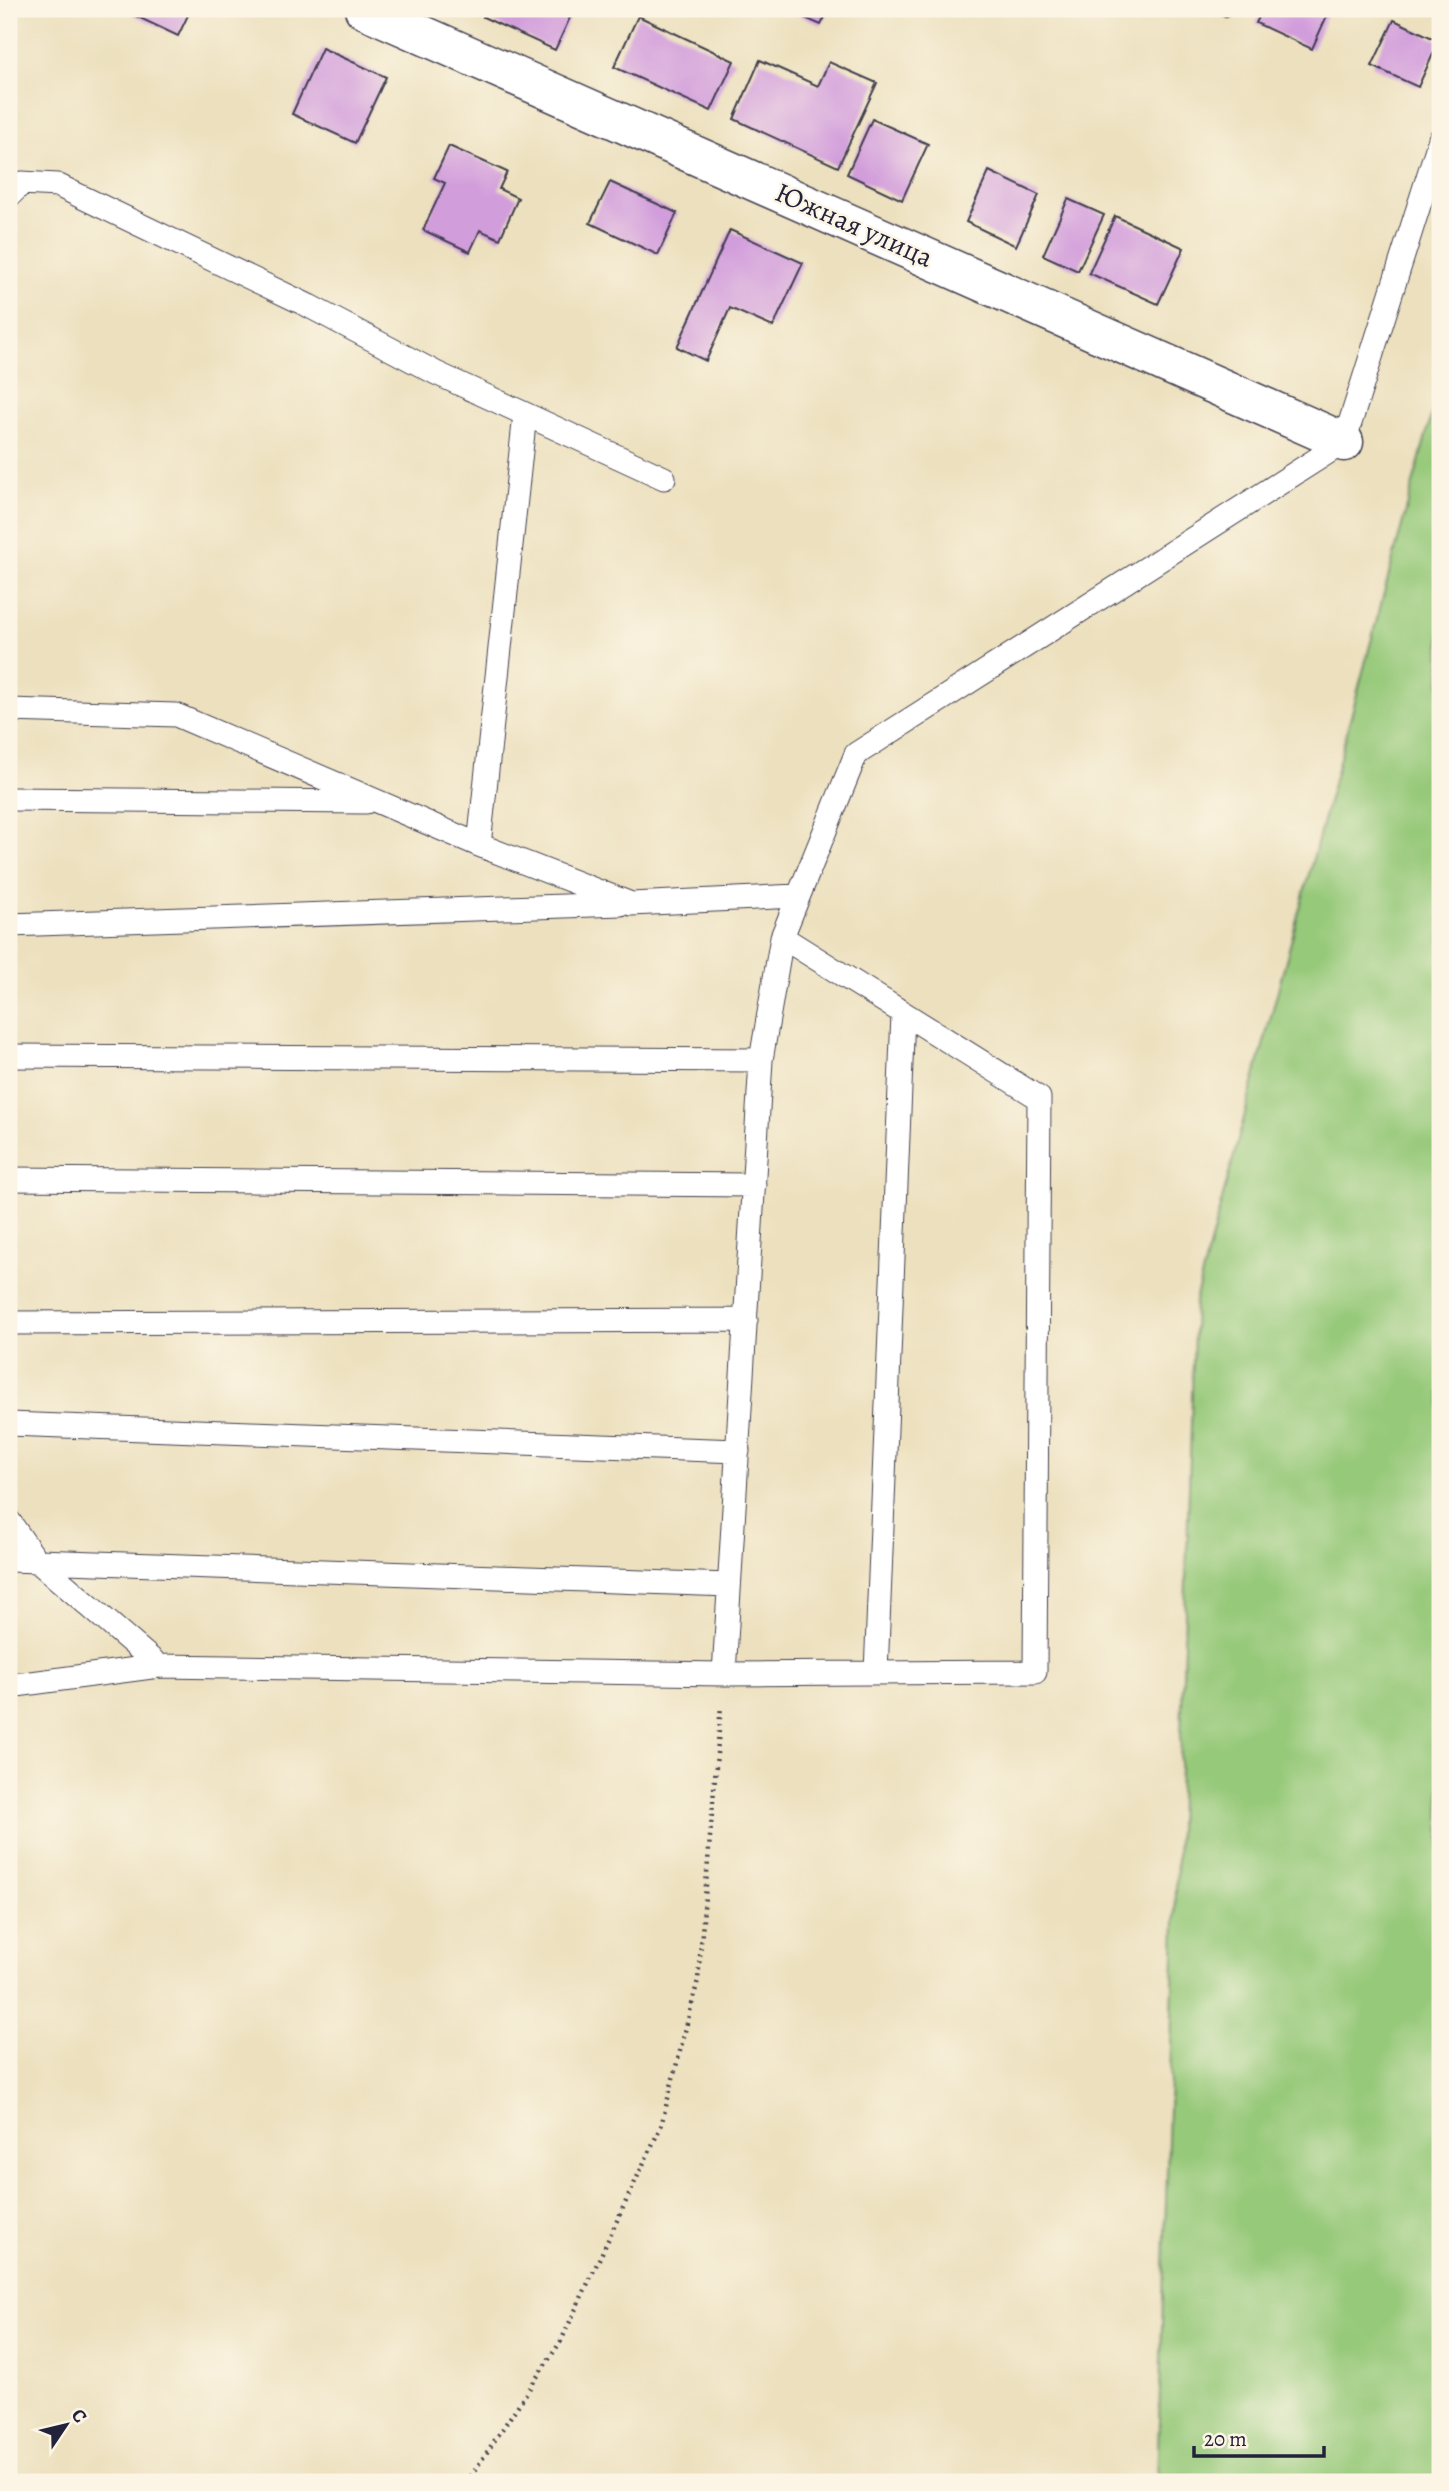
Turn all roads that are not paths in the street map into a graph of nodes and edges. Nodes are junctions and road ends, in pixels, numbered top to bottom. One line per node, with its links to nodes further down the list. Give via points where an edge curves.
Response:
1 (364, 9): 5 (street, Южная улица)
2 (1440, 139): 5 (lane)
3 (9, 196): 4 (lane, via 22,183 57,185)
4 (526, 414): 6 (lane); 10 (lane)
5 (1344, 442): 11 (lane, via 856,754)
6 (664, 478)
7 (9, 710): 9 (lane, via 176,715)
8 (9, 799): 9 (lane)
9 (378, 802): 10 (lane)
10 (479, 845): 12 (lane)
11 (797, 896): 12 (lane); 14 (lane)
12 (631, 904): 13 (lane)
13 (9, 925)
14 (782, 937): 15 (lane); 17 (lane)
15 (903, 1014): 29 (lane); 29 (lane, via 1039,1098 1035,1672)
16 (9, 1056): 17 (lane)
17 (761, 1060): 19 (lane)
18 (9, 1179): 19 (lane)
19 (754, 1185): 20 (lane)
20 (746, 1320): 21 (lane); 23 (lane)
21 (9, 1323)
22 (9, 1424): 23 (lane)
23 (738, 1451): 27 (lane)
24 (9, 1521): 26 (lane)
25 (9, 1560): 26 (lane)
26 (36, 1560): 27 (lane); 28 (lane)
27 (729, 1585): 30 (lane)
28 (159, 1666): 30 (lane); 31 (lane)
29 (876, 1673): 30 (lane)
30 (724, 1674)
31 (9, 1686)

